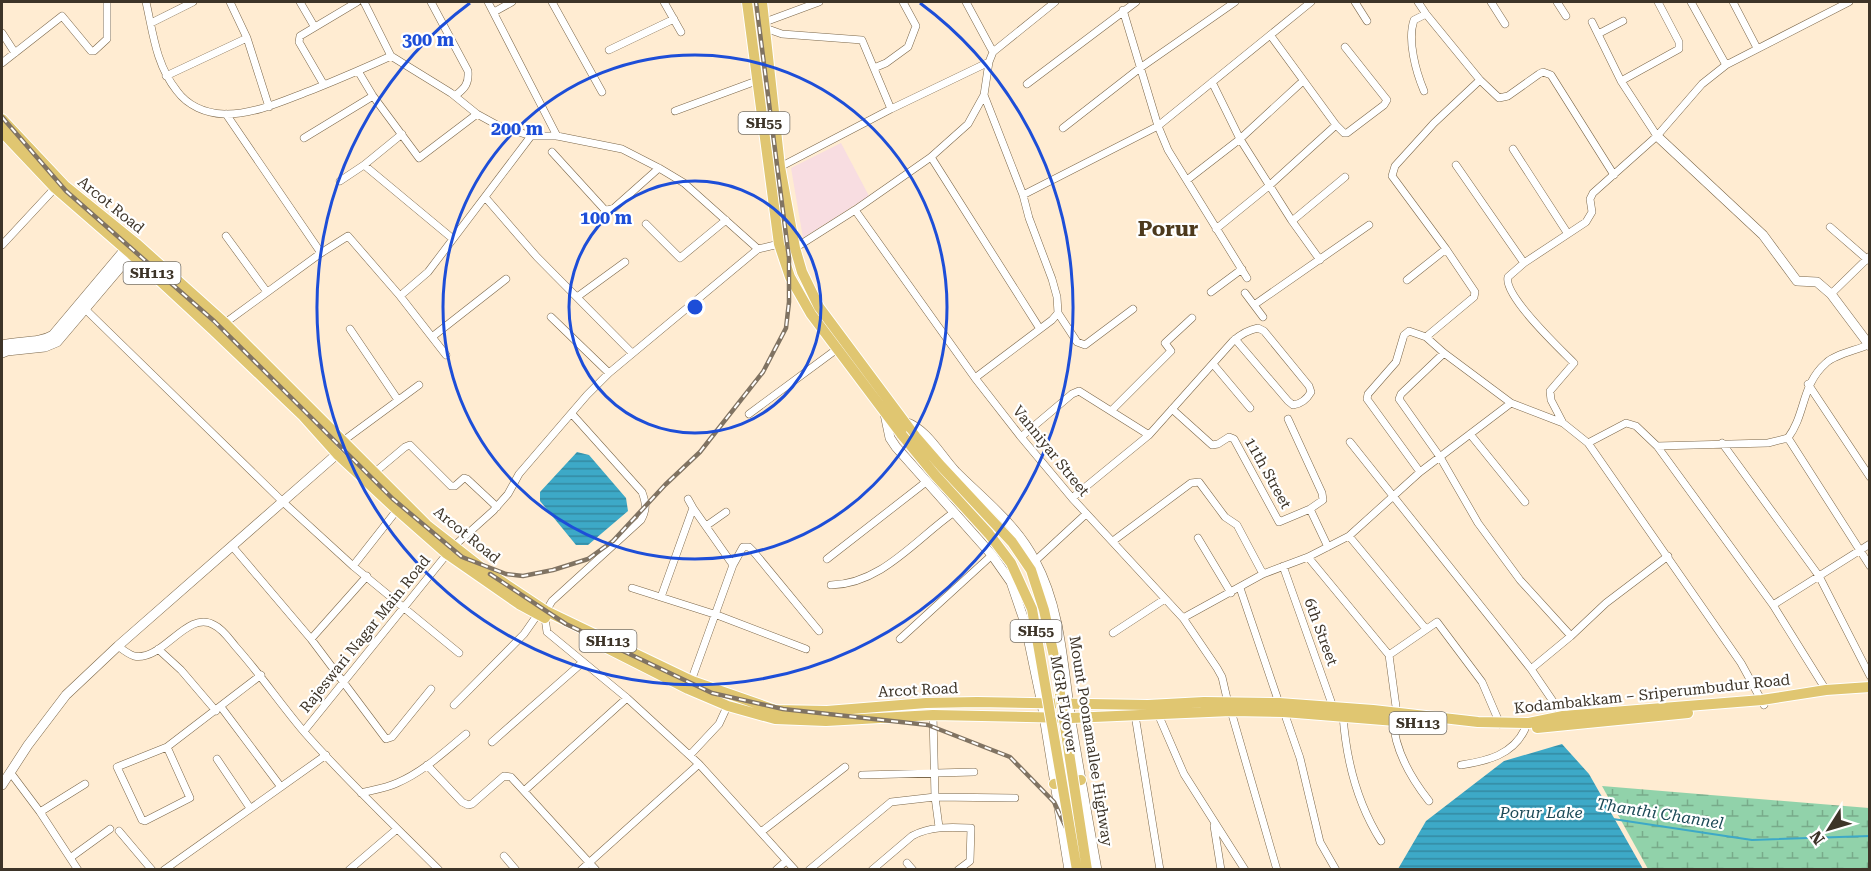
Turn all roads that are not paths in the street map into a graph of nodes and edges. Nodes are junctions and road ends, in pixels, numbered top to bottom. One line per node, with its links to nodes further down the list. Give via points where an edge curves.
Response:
1 (107, 2): 52 (street, via 107,39 94,51 62,16)
2 (146, 2): 39 (street)
3 (193, 2): 39 (street)
4 (230, 2): 47 (street)
5 (300, 2): 42 (street)
6 (357, 2): 42 (street)
7 (364, 2): 53 (street)
8 (431, 2): 72 (street, via 468,71 469,81)
9 (488, 2): 32 (street)
10 (512, 2): 32 (street)
11 (552, 2): 69 (street)
12 (664, 2): 35 (street)
13 (747, 2): 61 (main road, SH55)
14 (762, 2): 41 (main road, SH55)
15 (819, 2): 41 (street)
16 (903, 2): 57 (street, via 916,26 909,47)
17 (966, 2): 51 (street)
18 (1055, 2): 51 (street)
19 (1136, 2): 31 (street)
20 (1235, 2): 58 (street)
21 (1311, 2): 46 (street)
22 (1355, 2): 36 (street)
23 (1418, 2): 33 (street)
24 (1491, 2): 40 (street)
25 (1557, 2): 34 (street)
26 (1658, 2): 64 (street, via 1679,49)
27 (1691, 2): 56 (street)
28 (1733, 2): 49 (street)
29 (1849, 2): 30 (street)
30 (1840, 3): 49 (street)
31 (1123, 10): 58 (street); 67 (street)
32 (494, 12): 86 (street)
33 (1426, 14): 62 (street); 68 (street, via 1414,20 1412,31 1414,61)
34 (1566, 16)
35 (674, 19): 43 (street); 50 (street)
36 (1367, 21)
37 (1623, 21): 45 (street)
38 (1592, 22): 45 (street)
39 (151, 23): 60 (street)
40 (1505, 24)
41 (765, 25): 57 (street, via 782,33 862,40); 78 (main road, SH55)
42 (314, 26): 66 (street, via 302,34 299,42)
43 (681, 32)
44 (2, 33): 52 (street)
45 (1598, 34): 64 (street)
46 (1271, 36): 63 (street); 65 (street)
47 (247, 38): 60 (street); 73 (street)
48 (1346, 47): 80 (street, via 1387,102 1347,133)
49 (1757, 48): 56 (street)
50 (609, 50)
51 (993, 52): 54 (street)
52 (15, 53): 55 (street)
53 (392, 56): 59 (street); 72 (street)
54 (988, 62): 70 (street); 74 (street)
55 (2, 63)
56 (1726, 65): 87 (street, via 1702,84)
57 (874, 68): 74 (street)
58 (1140, 68): 81 (street); 82 (street)
59 (358, 71): 66 (street); 71 (street)
60 (166, 76): 76 (street, via 192,105)
61 (759, 80): 75 (street); 78 (main road, SH55)
62 (1480, 80): 97 (street, via 1498,98 1504,98 1543,72 1551,75); 120 (street, via 1434,123 1391,173)
63 (1303, 81): 80 (street); 89 (street)
64 (1621, 81): 87 (street)
65 (1212, 82): 81 (street); 89 (street)
66 (324, 84): 73 (street)
67 (1027, 84)
68 (1424, 91)
69 (602, 92)
70 (984, 95): 92 (street, via 968,124); 103 (street)
71 (373, 96): 84 (street); 88 (street)
72 (455, 96): 77 (street)
73 (269, 107): 76 (street)
74 (891, 109): 95 (street)
75 (675, 111)
76 (226, 114): 121 (street)
77 (477, 114): 84 (street, via 419,158); 85 (street)
78 (769, 114): 95 (main road, SH55); 115 (main road, SH55)
79 (2, 119): 117 (main road, Arcot Road / SH113, via 65,186)
80 (1336, 125): 101 (street)
81 (1158, 126): 99 (street); 103 (street)
82 (1063, 128)
83 (2, 132): 102 (main road, Arcot Road / SH113)
84 (402, 134): 93 (street)
85 (531, 136): 86 (street); 104 (street)
86 (557, 136): 96 (street, via 622,149)
87 (1657, 136): 97 (street); 133 (street, via 1763,235 1797,281 1817,282)
88 (304, 138)
89 (1240, 139): 99 (street); 101 (street)
90 (1514, 149): 112 (street)
91 (552, 152): 96 (street, via 607,210)
92 (931, 157): 105 (street); 145 (street)
93 (364, 165): 100 (street); 114 (street)
94 (1456, 165): 125 (street)
95 (780, 167): 118 (main road, SH55)
96 (659, 168): 106 (street, via 684,183)
97 (1614, 175): 112 (street, via 1591,197 1590,217)
98 (1345, 177): 107 (street)
99 (1187, 180): 111 (street)
100 (340, 181)
101 (1270, 185): 107 (street); 111 (street)
102 (55, 188): 116 (street); 117 (main road, Arcot Road / SH113)
103 (1023, 195): 139 (street, via 1052,279)
104 (484, 197): 114 (street); 135 (street)
105 (855, 210): 118 (street); 158 (street, Vanniyar Street)
106 (726, 220): 108 (street, via 680,258); 119 (street)
107 (1292, 221): 123 (street)
108 (646, 224)
109 (1369, 225): 123 (street)
110 (1830, 227): 122 (street)
111 (1216, 229): 126 (street)
112 (1568, 234): 125 (street)
113 (226, 236): 130 (street)
114 (453, 239): 134 (street, via 428,272)
115 (779, 244): 119 (street); 151 (main road, SH55, via 790,277)
116 (2, 245)
117 (132, 247): 137 (street); 143 (main road, Arcot Road / SH113); 181 (main road, Arcot Road / SH113)
118 (795, 248): 170 (main road, SH55, via 819,306)
119 (758, 249): 153 (street, Rajeswari Nagar Main Road)
120 (1446, 249): 129 (street); 147 (street, via 1476,295)
121 (321, 253): 130 (street); 134 (street, via 348,236)
122 (1868, 259): 133 (street)
123 (1320, 260): 136 (street)
124 (625, 262): 135 (street)
125 (1524, 263): 171 (street, via 1508,277 1508,285 1533,321 1574,363 1550,391)
126 (1242, 269): 127 (street); 131 (street)
127 (1247, 278)
128 (506, 279): 146 (street)
129 (1407, 280)
130 (267, 292): 143 (street)
131 (1211, 292)
132 (1245, 293): 136 (street)
133 (1831, 294): 150 (street)
134 (400, 296): 146 (street)
135 (577, 297): 153 (street)
136 (1254, 305): 142 (street)
137 (83, 307): 149 (street, via 48,338); 152 (street, via 54,344); 190 (street)
138 (1133, 309): 139 (street, via 1085,345 1077,342)
139 (1058, 313): 145 (street)
140 (551, 317): 157 (street)
141 (1192, 318): 164 (street, via 1165,342 1171,351)
142 (1263, 318)
143 (225, 323): 176 (main road, Arcot Road / SH113)
144 (350, 329): 161 (street)
145 (1040, 330): 158 (street)
146 (432, 337): 155 (street)
147 (1426, 337): 154 (street); 183 (street, via 1405,333 1396,362 1367,396)
148 (1235, 339): 148 (street, via 1248,330 1264,331 1309,386 1308,397 1293,405); 156 (street)
149 (2, 345)
150 (1869, 345): 159 (street, via 1827,361)
151 (837, 349): 167 (street); 168 (main road, SH55)
152 (2, 353)
153 (632, 353): 157 (street, Rajeswari Nagar Main Road)
154 (1443, 353): 162 (street); 182 (street, via 1399,399)
155 (446, 355)
156 (1213, 364): 163 (street); 165 (street)
157 (609, 374): 166 (street, Rajeswari Nagar Main Road)
158 (975, 378): 174 (street, Vanniyar Street)
159 (1808, 384): 175 (street); 185 (street)
160 (419, 385): 161 (street)
161 (399, 400): 176 (street)
162 (1510, 403): 171 (street); 172 (street)
163 (1250, 408)
164 (1112, 410): 173 (street); 174 (street, via 1083,392 1075,392)
165 (1172, 410): 173 (street); 194 (street, 11th Street, via 1212,445 1229,437 1234,439 1279,522)
166 (572, 414): 192 (street, Rajeswari Nagar Main Road, via 519,474); 228 (street, via 642,492 646,506 640,520 552,601)
167 (749, 414)
168 (885, 414): 186 (street, via 890,438); 328 (main road, MGR FLyover / SH55, bridge, via 1011,563 1032,609)
169 (1288, 419): 194 (street, via 1323,496)
170 (905, 422): 212 (street, Mount Poonamallee Highway, via 917,426 955,471 1006,521); 329 (main road, MGR FLyover / SH55, bridge, via 940,466 1012,542 1031,570 1055,661)
171 (1563, 423): 178 (street)
172 (1470, 434): 182 (street); 191 (street)
173 (1149, 435): 188 (street)
174 (1022, 437): 188 (street, Vanniyar Street)
175 (1788, 438): 179 (street, via 1776,443); 207 (street)
176 (343, 441): 184 (main road, Arcot Road / SH113)
177 (1350, 442): 187 (street)
178 (1588, 443): 180 (street, via 1626,423 1636,426); 209 (street)
179 (1722, 443): 180 (street); 219 (street)
180 (1656, 446): 226 (street)
181 (337, 454): 190 (street); 195 (main road, Arcot Road / SH113)
182 (1440, 457): 183 (street); 234 (street, via 1485,532 1520,580)
183 (1420, 472): 187 (street)
184 (374, 473): 192 (street, via 410,446 451,486 467,479); 206 (main road, Arcot Road / SH113)
185 (1869, 477)
186 (926, 482): 197 (street); 211 (street)
187 (1393, 495): 200 (street); 245 (street)
188 (1072, 498): 198 (street, Vanniyar Street)
189 (688, 499): 193 (street)
190 (283, 502): 204 (street); 214 (street)
191 (1525, 502)
192 (497, 507): 206 (street, Rajeswari Nagar Main Road)
193 (693, 508): 199 (street); 224 (street)
194 (1310, 509): 205 (street, 11th Street)
195 (397, 510): 206 (main road, Arcot Road / SH113); 214 (street)
196 (726, 512): 199 (street)
197 (953, 513): 208 (street); 220 (street, via 870,576)
198 (1086, 514): 202 (street, Vanniyar Street); 212 (street)
199 (706, 526): 213 (street)
200 (1349, 536): 205 (street); 231 (street)
201 (1198, 538): 223 (street)
202 (1113, 541): 217 (street, via 1191,483 1199,482 1225,517 1237,525); 225 (street, Vanniyar Street)
203 (1869, 544): 207 (street)
204 (232, 546): 235 (street); 237 (street)
205 (1328, 547): 210 (street)
206 (450, 550): 227 (street, Rajeswari Nagar Main Road); 228 (main road, Arcot Road / SH113, via 483,569)
207 (1860, 550): 216 (street); 219 (street)
208 (992, 555): 236 (street); 241 (street, via 1011,582)
209 (1668, 556): 234 (street, via 1605,603); 256 (street, via 1741,663)
210 (1308, 557): 215 (street); 243 (street)
211 (827, 559)
212 (1035, 561): 238 (street, Mount Poonamallee Highway, via 1046,586)
213 (733, 565): 229 (street); 232 (street, via 741,548 749,547)
214 (353, 566): 218 (street)
215 (1283, 566): 217 (street); 262 (street, 6th Street)
216 (1869, 566)
217 (1263, 574): 222 (street)
218 (367, 576): 227 (street); 235 (street)
219 (1819, 576): 226 (street); 247 (street)
220 (831, 585)
221 (632, 588): 224 (street)
222 (1240, 588): 223 (street); 261 (street)
223 (1231, 593): 230 (street)
224 (661, 597): 229 (street)
225 (1165, 599): 230 (street, Vanniyar Street); 233 (street)
226 (1773, 605): 252 (street)
227 (404, 607): 242 (street); 248 (street, Rajeswari Nagar Main Road)
228 (543, 614): 244 (street, via 547,632); 249 (main road, Arcot Road / SH113); 259 (street)
229 (717, 615): 240 (street); 249 (street)
230 (1183, 618): 260 (street, Vanniyar Street, via 1222,676)
231 (1426, 629): 243 (street); 273 (street, via 1437,622 1482,682)
232 (819, 632)
233 (1113, 633)
234 (1571, 636): 245 (street)
235 (311, 639): 248 (street)
236 (900, 639)
237 (118, 646): 239 (street, via 135,656); 289 (street, via 66,695)
238 (1060, 647): 241 (street); 258 (street, Mount Poonamallee Highway)
239 (158, 649): 246 (street, via 195,623 206,621 217,626); 263 (street)
240 (806, 649)
241 (1031, 651): 257 (street)
242 (459, 653)
243 (1389, 655): 268 (street)
244 (583, 662): 254 (street); 277 (street)
245 (1531, 669): 269 (street)
246 (261, 675): 263 (street); 275 (street)
247 (1869, 676)
248 (344, 682): 251 (street, via 388,740); 275 (street, Rajeswari Nagar Main Road)
249 (690, 685): 255 (main road, Arcot Road / SH113)
250 (1869, 687): 252 (main road, Kodambakkam – Sriperumbudur Road / SH113)
251 (432, 689)
252 (1826, 690): 256 (main road, Kodambakkam – Sriperumbudur Road / SH113)
253 (1869, 694): 256 (main road, Kodambakkam – Sriperumbudur Road / SH113)
254 (627, 698): 280 (street); 294 (street)
255 (730, 701): 257 (main road, Arcot Road / SH113, via 802,712 926,703); 265 (main road, Arcot Road / SH113, via 776,719); 280 (street, via 719,724)
256 (1763, 703): 272 (main road, Kodambakkam – Sriperumbudur Road / SH113)
257 (1042, 704): 258 (main road, Kodambakkam – Sriperumbudur Road / SH113); 270 (street)
258 (1070, 704): 260 (main road, Kodambakkam – Sriperumbudur Road / SH113); 271 (street, Mount Poonamallee Highway)
259 (454, 705)
260 (1230, 707): 261 (main road, Kodambakkam – Sriperumbudur Road / SH113); 264 (main road, Kodambakkam – Sriperumbudur Road / SH113); 334 (street, Vanniyar Street)
261 (1282, 707): 262 (main road, Kodambakkam – Sriperumbudur Road / SH113); 267 (main road, Kodambakkam – Sriperumbudur Road / SH113); 335 (street, via 1300,758 1320,842)
262 (1333, 707): 268 (main road, Kodambakkam – Sriperumbudur Road / SH113)
263 (218, 709): 278 (street); 293 (street)
264 (1158, 714): 266 (main road, Kodambakkam – Sriperumbudur Road / SH113); 301 (street, via 1184,774)
265 (933, 715): 270 (main road, Arcot Road / SH113); 286 (street)
266 (1136, 715): 271 (main road, Kodambakkam – Sriperumbudur Road / SH113); 331 (street)
267 (1343, 715): 268 (main road, Kodambakkam – Sriperumbudur Road / SH113); 307 (street, via 1345,745 1358,791)
268 (1394, 716): 273 (main road, Kodambakkam – Sriperumbudur Road / SH113); 274 (main road, Kodambakkam – Sriperumbudur Road / SH113, via 1500,731); 298 (street, via 1399,750)
269 (1563, 716): 272 (main road, Kodambakkam – Sriperumbudur Road / SH113); 273 (main road, Kodambakkam – Sriperumbudur Road / SH113)
270 (1043, 718): 271 (main road, Kodambakkam – Sriperumbudur Road / SH113); 292 (street)
271 (1071, 718): 290 (street, Mount Poonamallee Highway)
272 (1587, 719): 274 (main road, Kodambakkam – Sriperumbudur Road / SH113)
273 (1500, 724)
274 (1525, 729): 284 (street, via 1510,749)
275 (303, 731): 279 (street)
276 (466, 734): 283 (street)
277 (492, 742)
278 (167, 747): 278 (street, via 117,767 145,821 190,798)
279 (326, 755): 293 (street); 295 (street)
280 (690, 755): 282 (street)
281 (218, 759): 299 (street)
282 (699, 764): 306 (street); 311 (street)
283 (427, 765): 294 (street, via 464,804 472,804 504,776 511,777); 295 (street, via 396,784)
284 (1461, 765)
285 (845, 767): 306 (street)
286 (935, 771): 287 (street); 288 (street); 296 (street)
287 (974, 771)
288 (862, 775)
289 (4, 779): 300 (street)
290 (1081, 780): 292 (main road); 330 (street, Mount Poonamallee Highway)
291 (85, 784): 300 (street)
292 (1054, 784): 327 (street)
293 (281, 787): 299 (street)
294 (524, 791): 311 (street)
295 (361, 793): 304 (street)
296 (935, 797): 297 (street); 302 (street); 323 (street, via 891,802)
297 (1015, 798)
298 (1429, 801)
299 (250, 808): 316 (street)
300 (40, 812): 309 (street)
301 (1214, 823): 332 (street); 333 (street)
302 (939, 827): 324 (street, via 912,836); 326 (street, via 971,828 970,861)
303 (110, 829): 309 (street)
304 (397, 829): 313 (street); 317 (street)
305 (119, 831): 315 (street)
306 (761, 832): 310 (street)
307 (1381, 841)
308 (504, 856): 318 (street)
309 (70, 858): 314 (street)
310 (786, 861): 321 (street); 322 (street)
311 (589, 862): 319 (street); 320 (street)
312 (907, 863): 325 (street)
313 (438, 869)
314 (78, 870)
315 (152, 870)
316 (164, 870)
317 (349, 870)
318 (516, 870)
319 (581, 870)
320 (596, 870)
321 (776, 870)
322 (795, 870)
323 (809, 870)
324 (872, 870)
325 (913, 870)
326 (958, 870)
327 (1069, 870)
328 (1077, 870)
329 (1087, 870)
330 (1097, 870)
331 (1160, 870)
332 (1221, 870)
333 (1245, 870)
334 (1277, 870)
335 (1336, 870)

